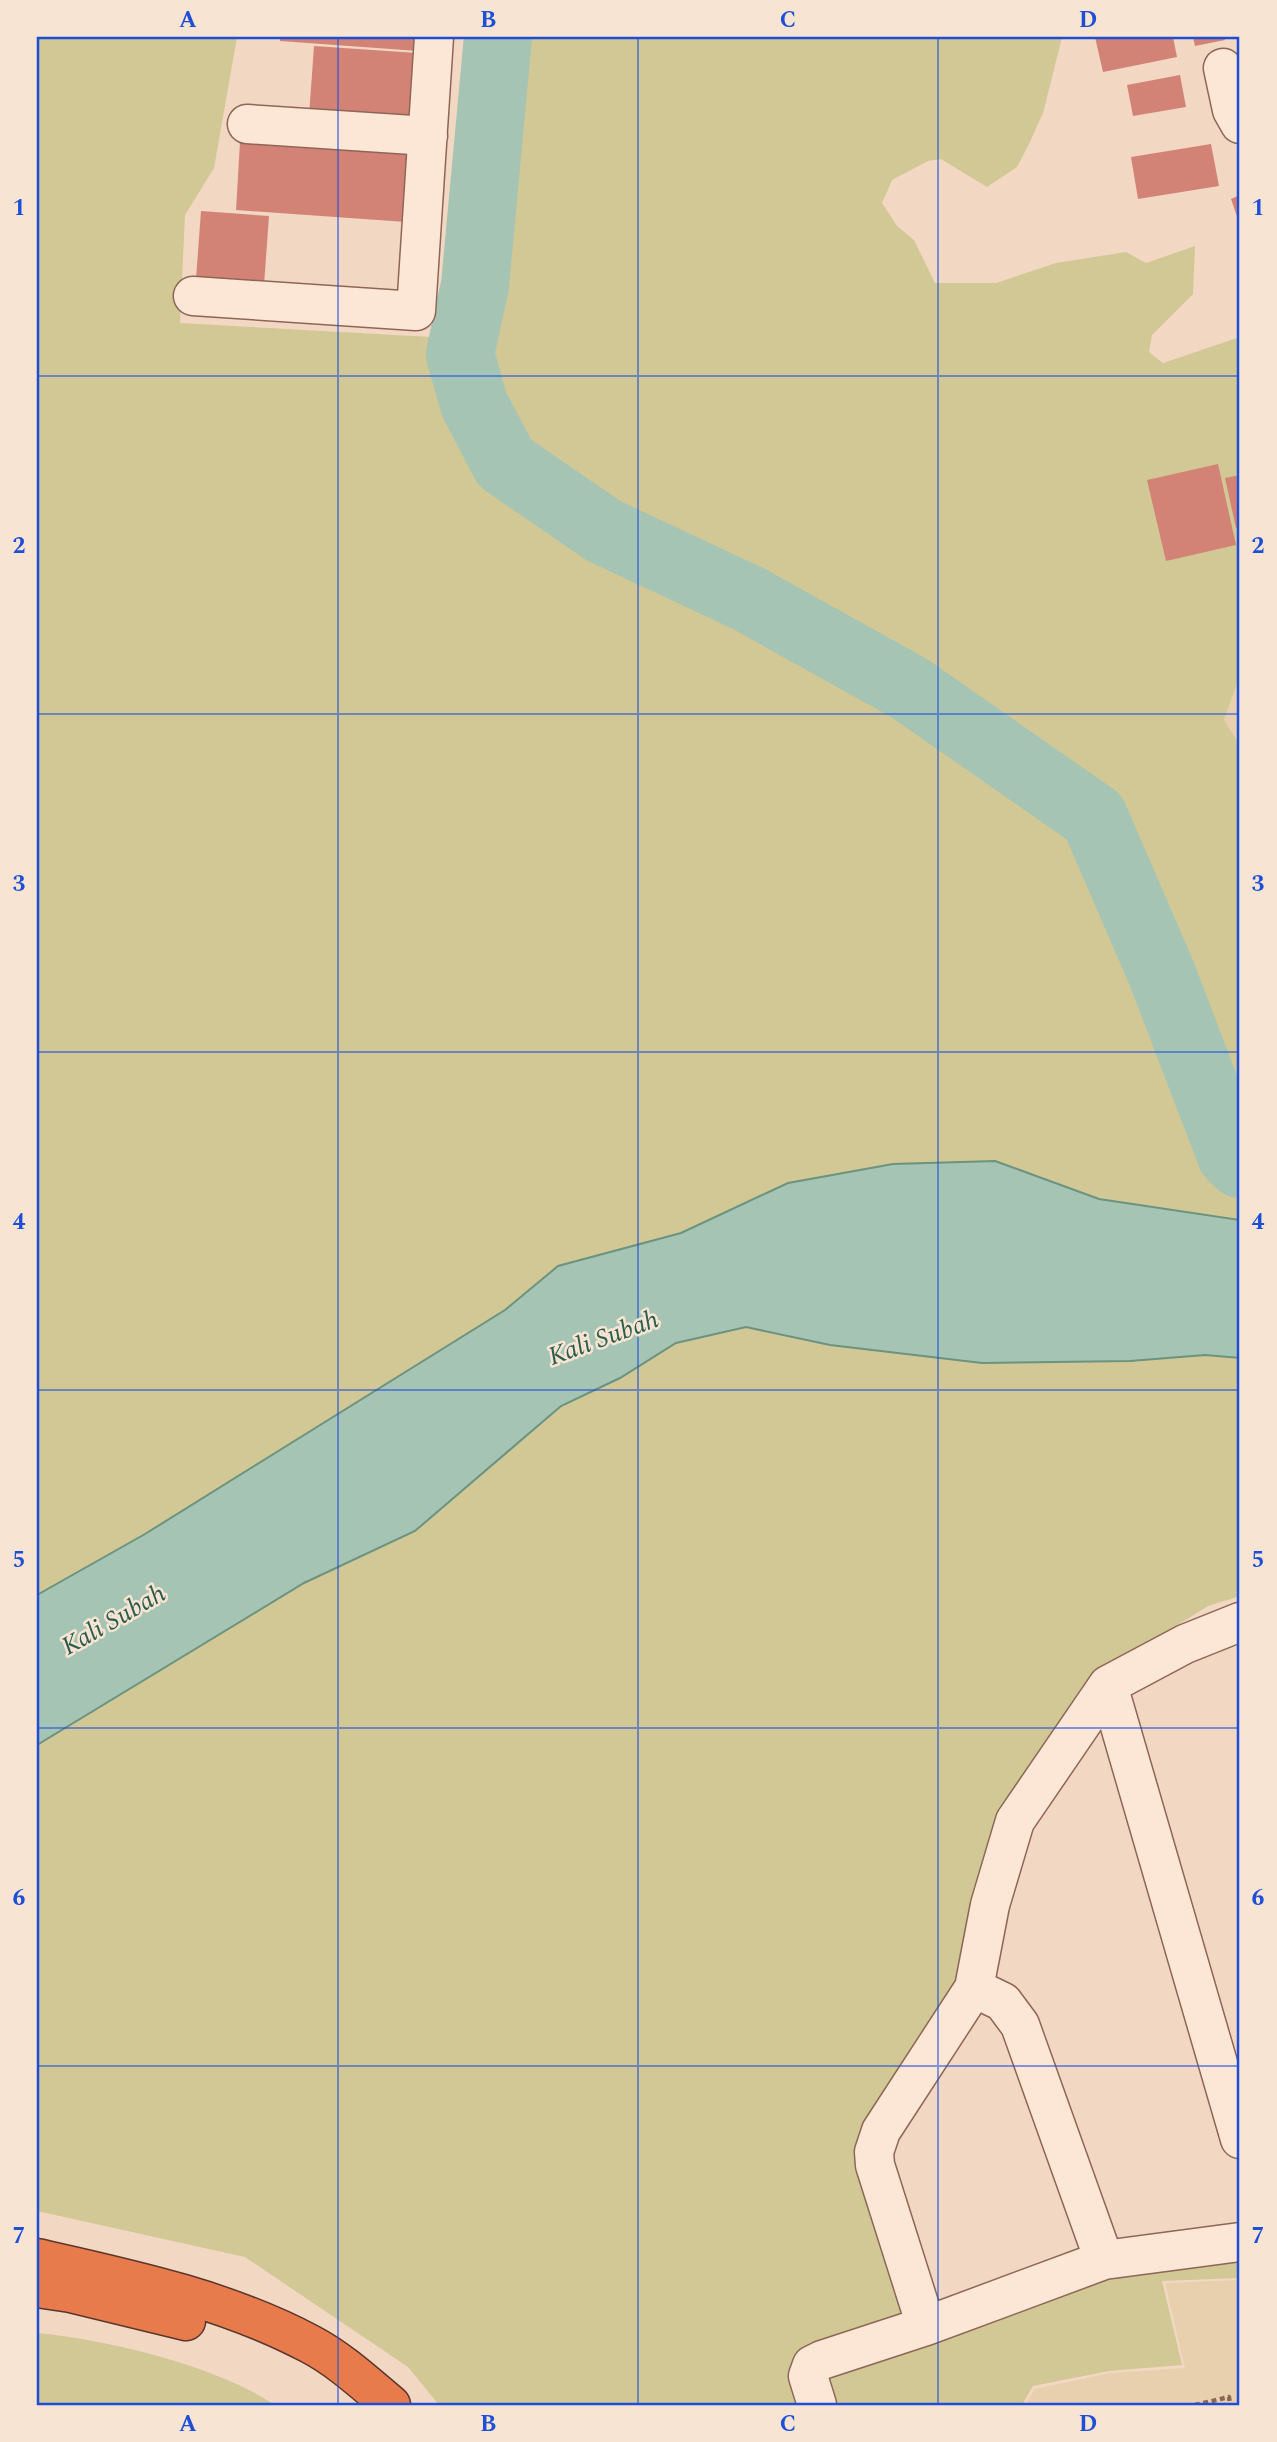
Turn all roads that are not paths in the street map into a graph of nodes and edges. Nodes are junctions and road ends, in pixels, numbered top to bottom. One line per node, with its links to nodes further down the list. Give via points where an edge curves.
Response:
1 (434, 37): 5 (street)
2 (1223, 68): 4 (street, via 1232,110)
3 (247, 124): 5 (street)
4 (1240, 124)
5 (428, 136): 6 (street, via 416,311)
6 (193, 296)
7 (1240, 1622): 8 (street, via 1185,1644)
8 (1108, 1685): 9 (street, via 1015,1821 990,1905); 10 (street)
9 (974, 1988): 13 (street, via 1003,2002 1020,2025); 15 (street, via 881,2131 874,2152)
10 (1240, 2139)
11 (1240, 2242): 13 (street)
12 (37, 2258): 17 (highway, via 143,2282 244,2313 313,2345)
13 (1104, 2260): 15 (street)
14 (37, 2288): 16 (highway, via 175,2317 244,2341 308,2372)
15 (926, 2326): 18 (street, via 812,2365 807,2376)
16 (352, 2405)
17 (391, 2405)
18 (817, 2405)

